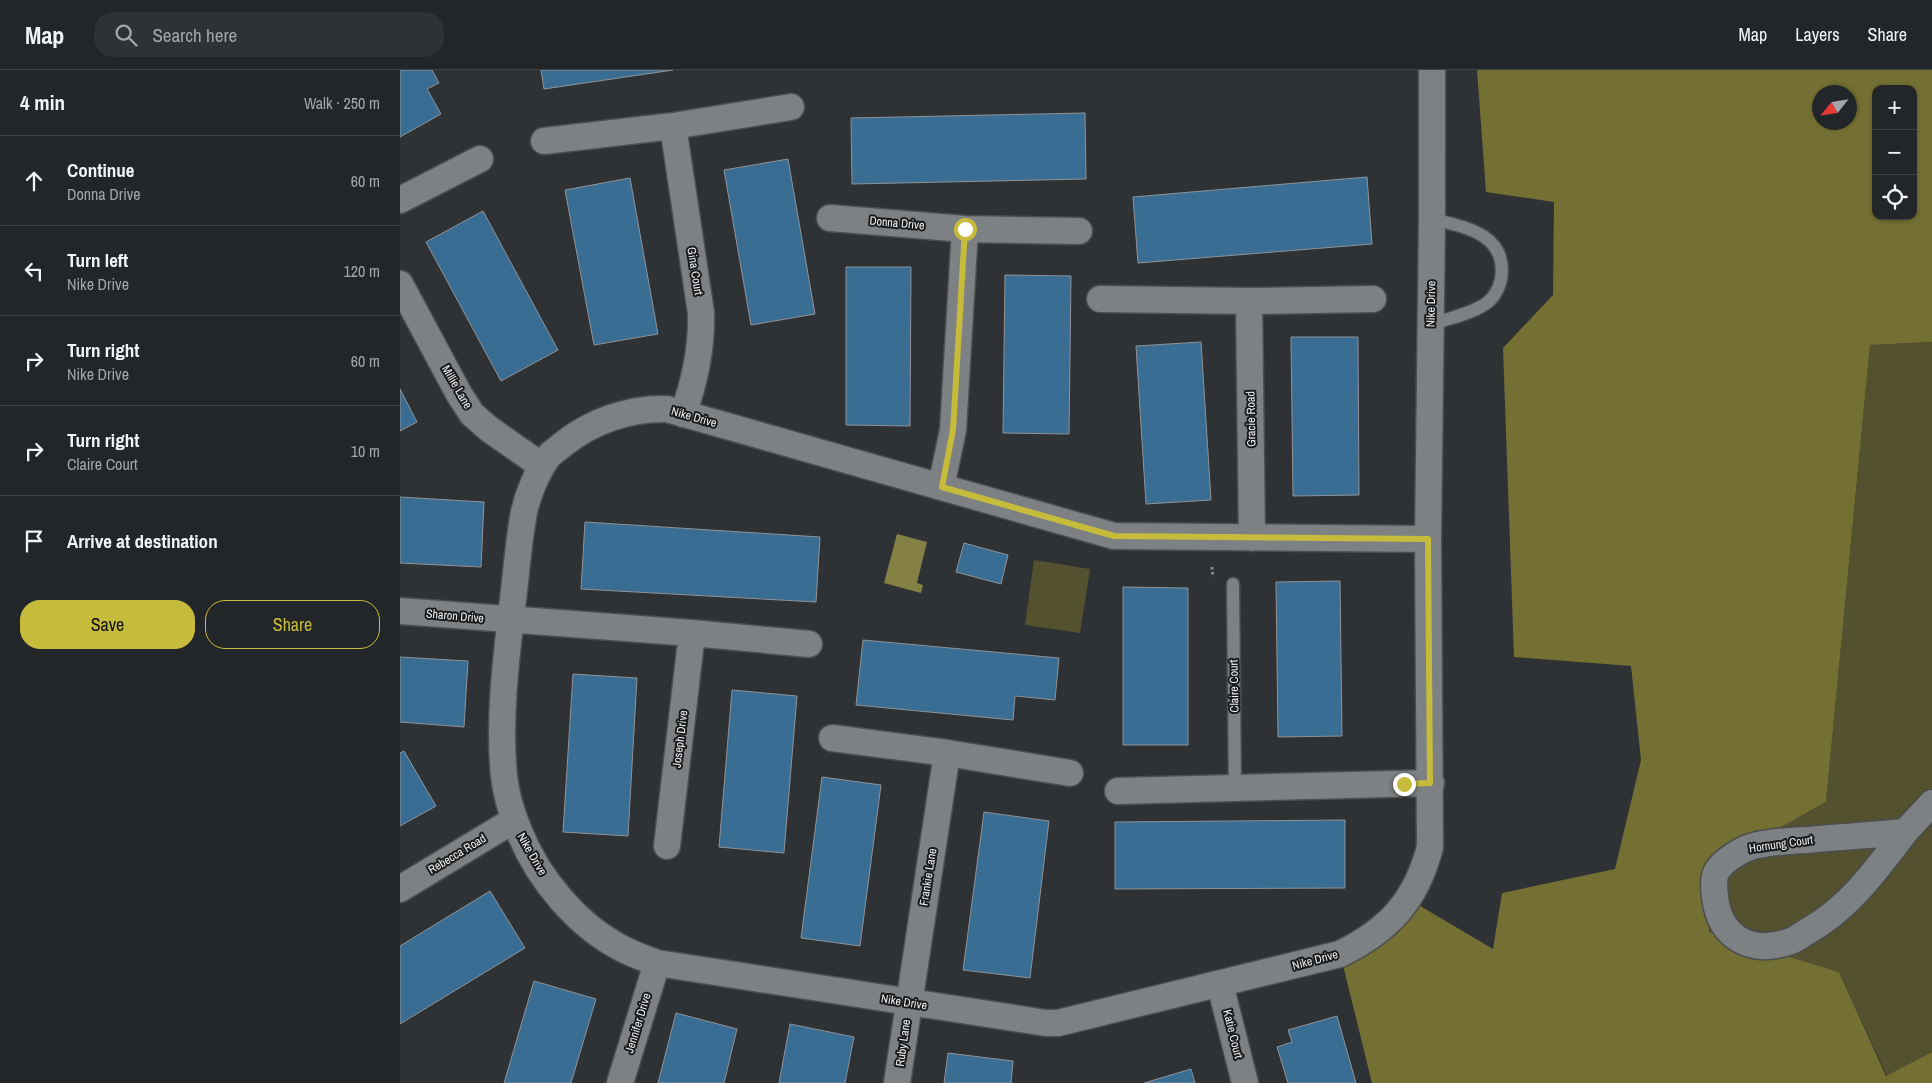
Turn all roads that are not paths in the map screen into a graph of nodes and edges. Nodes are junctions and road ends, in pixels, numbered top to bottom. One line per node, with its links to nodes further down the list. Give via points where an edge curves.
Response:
1 (1432, 70): 8 (street, Nike Drive)
2 (791, 107): 3 (street)
3 (673, 126): 4 (street); 16 (street, Gina Court, via 702,338 695,377)
4 (544, 141)
5 (480, 159): 6 (street)
6 (400, 200)
7 (830, 218): 9 (street, Donna Drive)
8 (1432, 219): 15 (street, Nike Drive); 15 (lane, via 1473,230 1486,237 1495,247 1502,272 1493,297 1482,306)
9 (965, 229): 10 (street, Donna Drive); 18 (street, via 953,430)
10 (1079, 232)
11 (400, 284): 17 (street, Millie Lane, via 472,414)
12 (1100, 299): 14 (street)
13 (1373, 299): 14 (street)
14 (1249, 301): 19 (street, Gracie Road)
15 (1431, 324): 20 (street, Nike Drive)
16 (683, 414): 17 (street, Nike Drive, via 667,409 650,409 614,416 579,432 549,456); 18 (street, Nike Drive)
17 (542, 466): 23 (street, Nike Drive, via 524,511)
18 (942, 487): 19 (street, Nike Drive, via 1114,536)
19 (1252, 538): 20 (street, Nike Drive)
20 (1428, 539): 29 (street, Nike Drive)
21 (1233, 584): 30 (lane, Claire Court)
22 (400, 611): 23 (street, Sharon Drive)
23 (511, 620): 24 (street); 33 (street, Nike Drive, via 502,740 504,778)
24 (692, 633): 25 (street); 35 (street, Joseph Drive)
25 (809, 644)
26 (832, 738): 27 (street)
27 (947, 753): 28 (street); 39 (street, Frankie Lane)
28 (1070, 773)
29 (1430, 783): 30 (street); 38 (street, Nike Drive, via 1430,847 1424,870 1413,893 1387,924 1340,954)
30 (1235, 788): 31 (street)
31 (1118, 792)
32 (1932, 803): 34 (street, Hornung Court)
33 (514, 820): 36 (street, Rebecca Road); 37 (street, Nike Drive, via 537,867 576,913 607,939)
34 (1905, 832): 34 (street, Hornung Court, via 1779,842 1746,848 1716,872 1716,909 1724,927 1737,939 1755,946 1792,940 1822,923 1862,888)
35 (667, 846)
36 (400, 889)
37 (657, 963): 39 (street, Nike Drive); 40 (street, Jennifer Drive)
38 (1220, 984): 39 (street, Nike Drive, via 1058,1023); 42 (street, Katie Court)
39 (909, 1002): 41 (street, Ruby Lane)
40 (620, 1083)
41 (897, 1083)
42 (1245, 1083)

